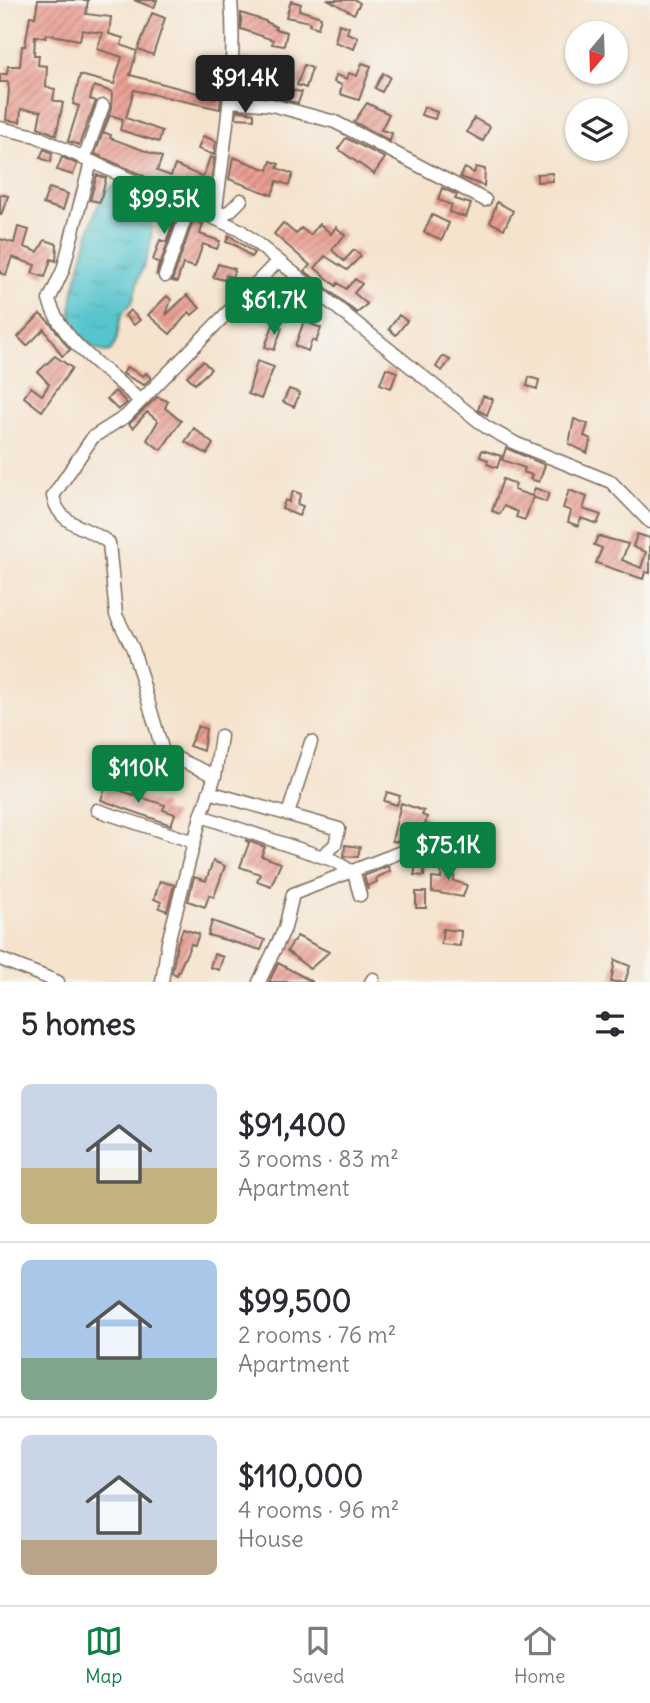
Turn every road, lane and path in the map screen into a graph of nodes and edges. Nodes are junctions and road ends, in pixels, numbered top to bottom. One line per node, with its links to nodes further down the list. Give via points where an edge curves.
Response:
1 (231, 0): 2 (street)
2 (230, 101): 7 (street, via 272,105 335,122); 9 (street)
3 (103, 106): 5 (street)
4 (0, 128): 5 (street, via 36,136)
5 (87, 160): 8 (street); 12 (street, via 63,270 49,300 54,317 92,363 112,373)
6 (241, 200): 9 (street)
7 (485, 200)
8 (189, 207): 9 (street); 11 (street)
9 (215, 217): 10 (street, via 240,230)
10 (278, 261): 12 (street); 13 (street, via 486,426 517,444 611,482)
11 (165, 276)
12 (140, 401): 16 (street, via 93,437 53,496 55,509 74,525 109,542 116,615 133,649 163,752)
13 (650, 522)
14 (221, 736): 16 (street)
15 (311, 742): 19 (street)
16 (215, 776): 17 (street)
17 (209, 792): 19 (street); 20 (street)
18 (97, 810): 21 (street)
19 (288, 814): 22 (street, via 339,829 335,845)
20 (201, 816): 21 (street); 22 (street)
21 (194, 842): 28 (street, via 167,942)
22 (323, 855): 24 (street)
23 (470, 855): 24 (street, via 401,852)
24 (354, 873): 25 (street); 29 (street, via 293,894 285,928)
25 (360, 895)
26 (0, 959): 27 (street)
27 (58, 982)
28 (162, 982)
29 (259, 982)

